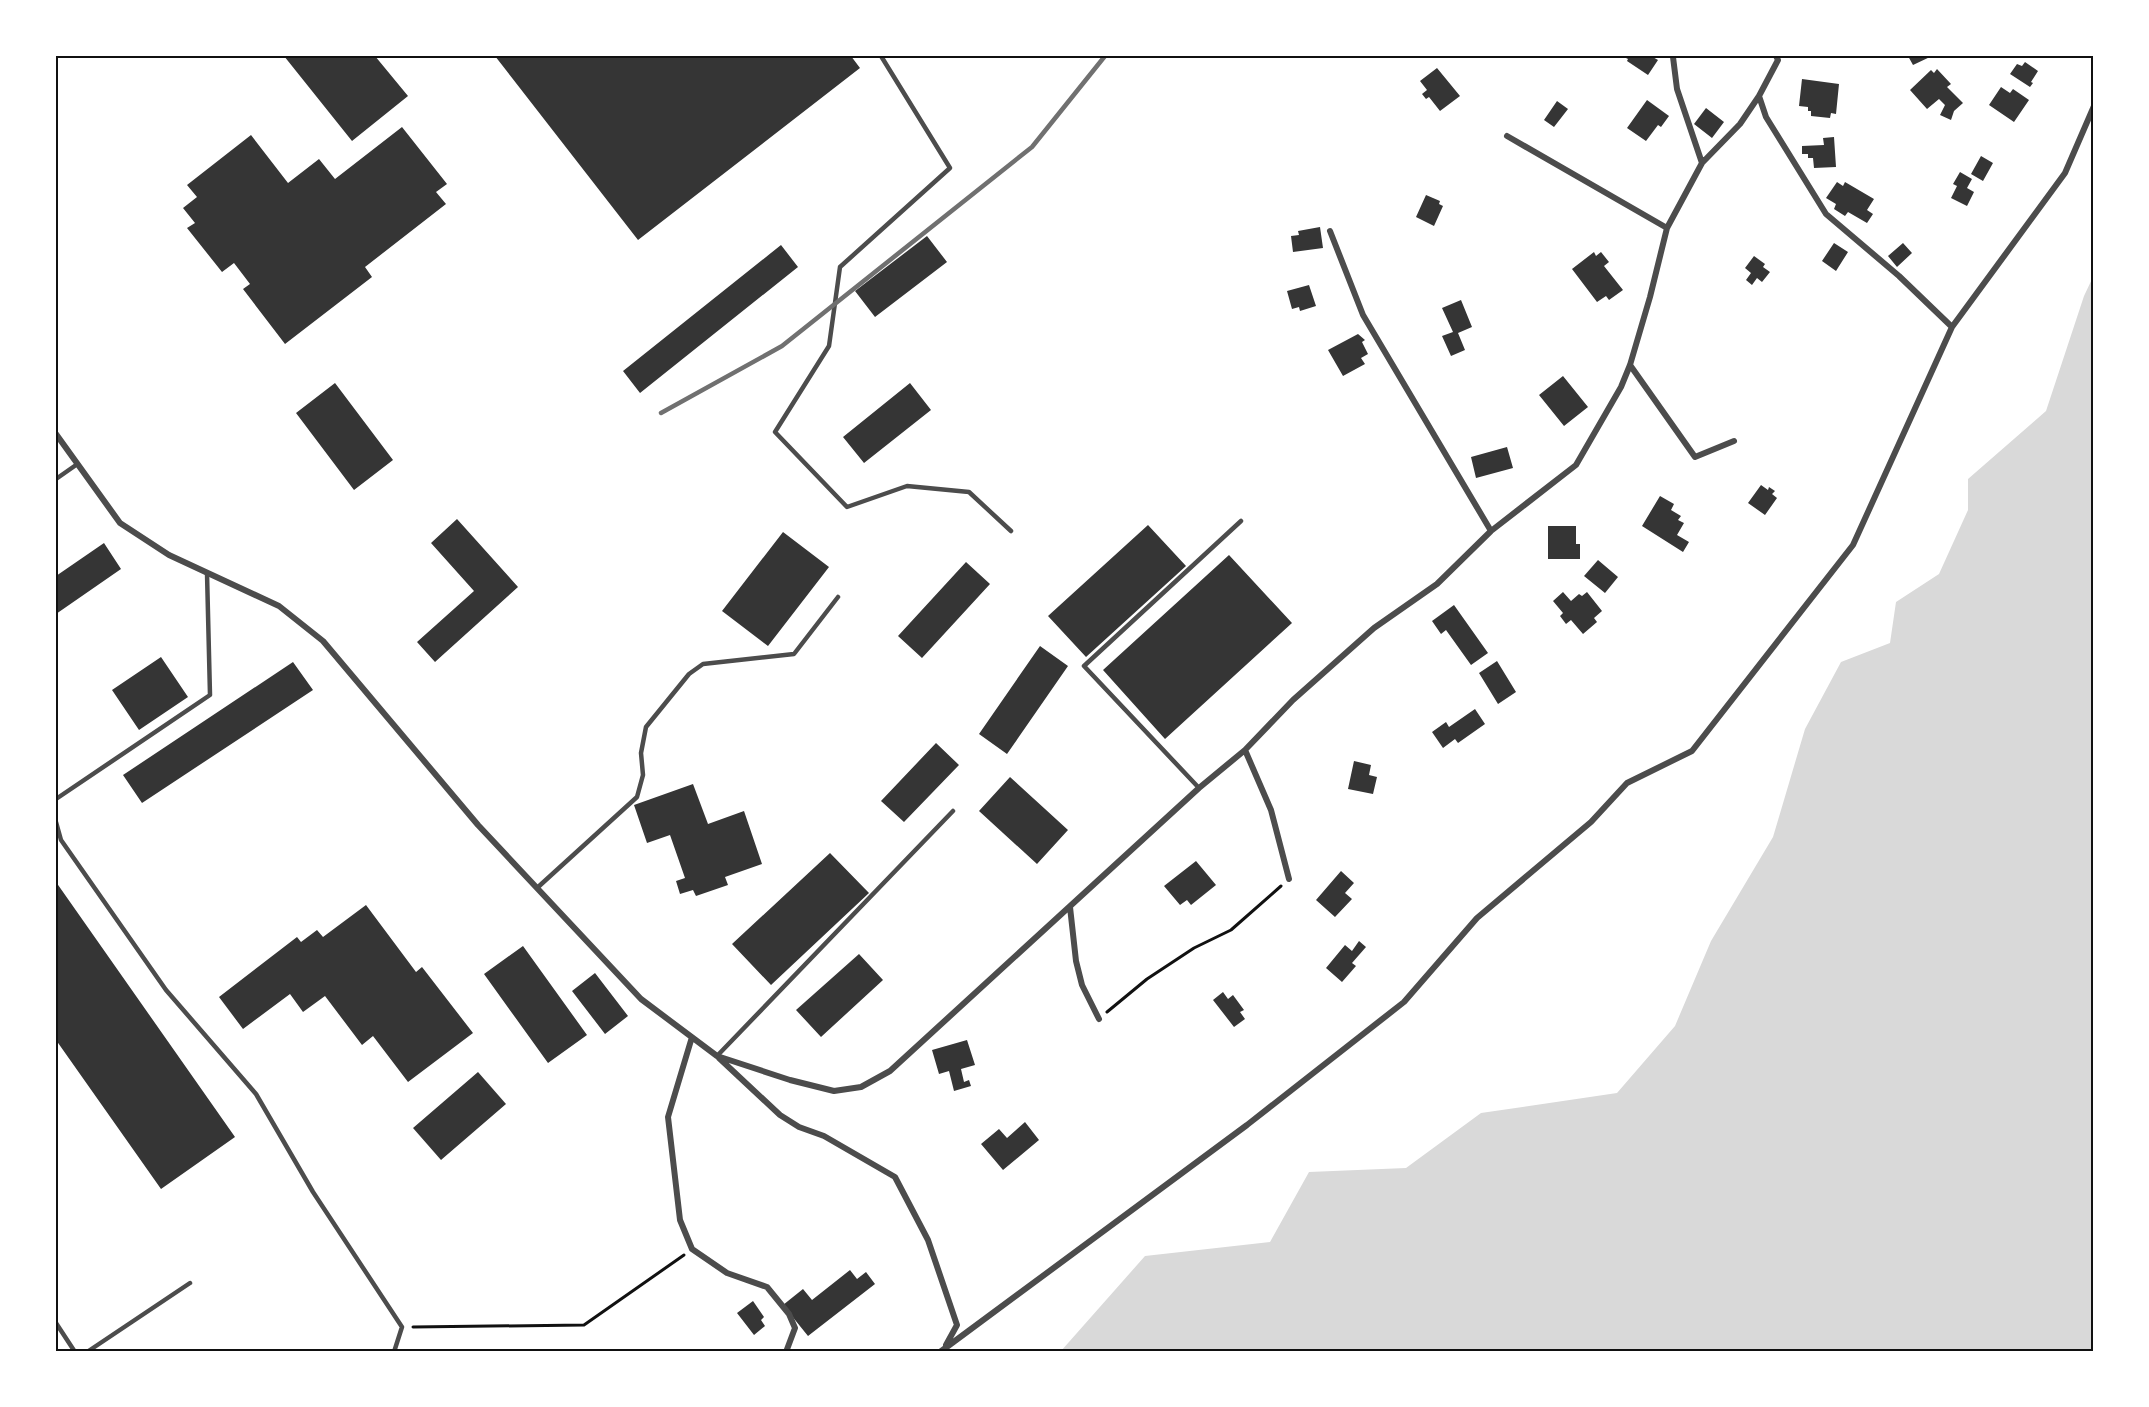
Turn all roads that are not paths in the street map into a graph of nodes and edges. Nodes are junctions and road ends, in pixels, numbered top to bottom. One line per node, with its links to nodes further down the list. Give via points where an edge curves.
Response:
1 (881, 56): 17 (lane, via 950,168 840,267 829,346 775,432 847,507 907,486 969,492)
2 (1672, 57): 7 (street, via 1677,89)
3 (1778, 57): 4 (street)
4 (1759, 96): 7 (street, via 1740,124); 10 (street, via 1766,117 1826,214)
5 (2094, 106): 10 (street, via 2065,173)
6 (1507, 136): 8 (street)
7 (1702, 163): 8 (street)
8 (1667, 228): 11 (street)
9 (1330, 231): 18 (street, via 1363,315)
10 (1952, 327): 34 (street, via 1853,545 1692,751 1627,783 1591,822 1477,918 1404,1002 1247,1125)
11 (1630, 365): 13 (street, via 1695,457); 18 (street, via 1576,465)
12 (56, 434): 14 (street)
13 (1734, 441)
14 (76, 465): 15 (lane); 19 (street, via 120,523 168,555)
15 (56, 479)
16 (1241, 521): 22 (lane, via 1084,666)
17 (1011, 531)
18 (1491, 531): 21 (street, via 1437,584 1374,628)
19 (207, 573): 23 (lane, via 210,695); 27 (street, via 279,606 323,641 478,825)
20 (838, 597): 27 (lane, via 794,654 703,664 689,674 646,727 641,753 643,775 637,797)
21 (1245, 750): 22 (street); 26 (street, via 1270,810)
22 (1199, 788): 28 (street)
23 (56, 799)
24 (953, 811): 31 (lane)
25 (56, 822): 37 (lane, via 61,840 166,990 256,1094 313,1192 402,1328)
26 (1288, 879)
27 (537, 888): 30 (street, via 641,999)
28 (1070, 907): 29 (street, via 1082,985); 31 (street, via 890,1071 861,1087 834,1091)
29 (1099, 1019)
30 (692, 1037): 31 (street); 38 (street, via 668,1117 680,1220 692,1249 727,1273 767,1287 789,1314 795,1328)
31 (717, 1056): 34 (street, via 780,1115 895,1177 928,1240 957,1325)
32 (190, 1282): 36 (lane)
33 (56, 1323): 35 (lane)
34 (942, 1350)
35 (75, 1352)
36 (87, 1352)
37 (394, 1352)
38 (786, 1352)

